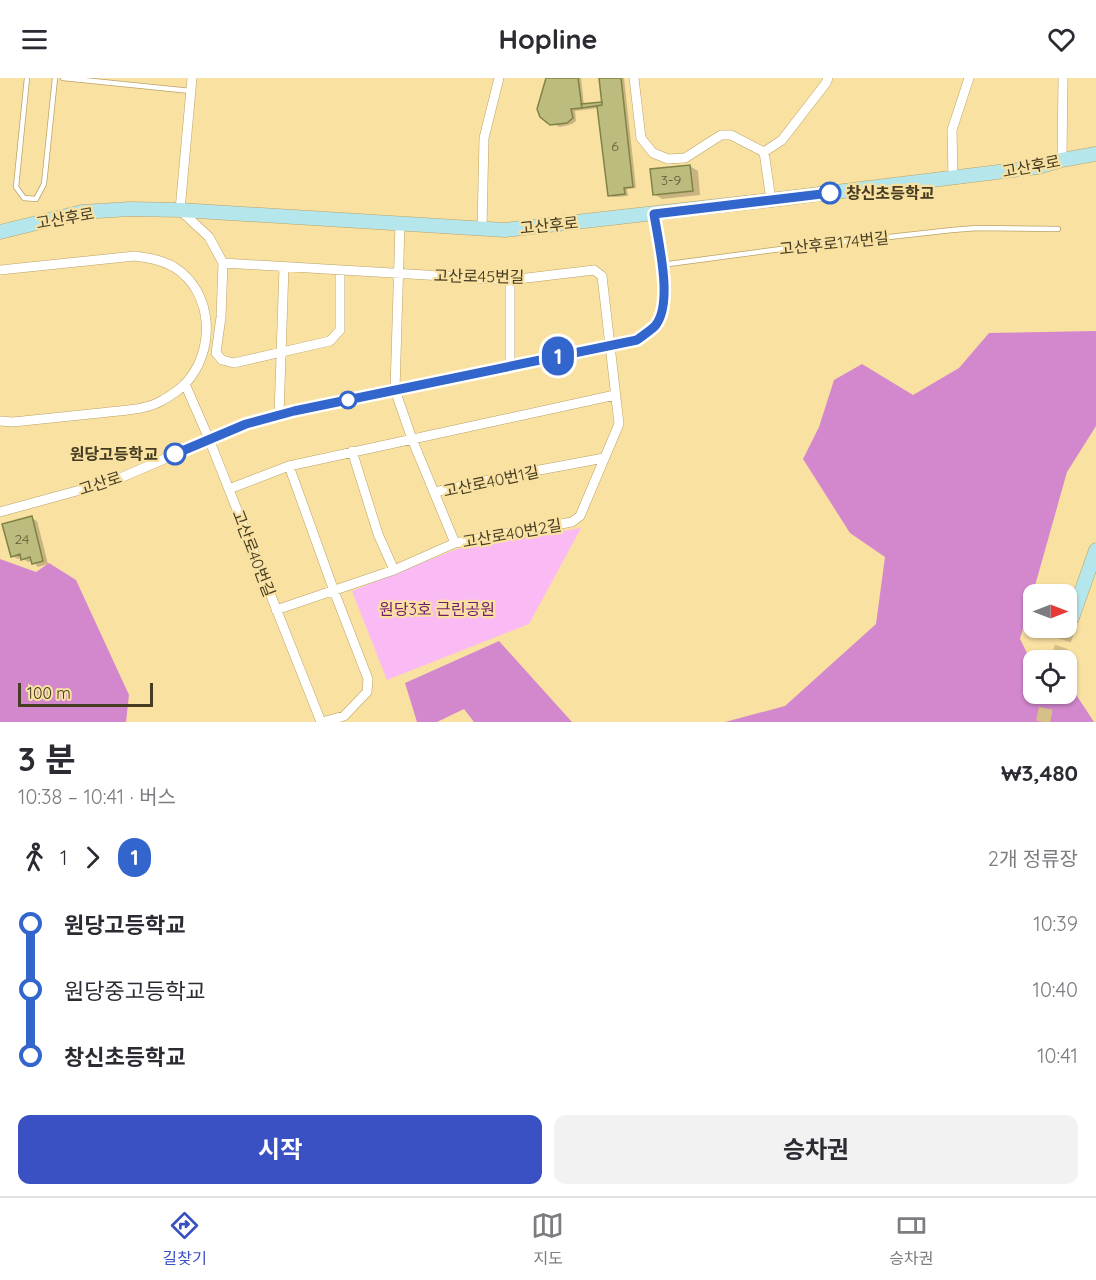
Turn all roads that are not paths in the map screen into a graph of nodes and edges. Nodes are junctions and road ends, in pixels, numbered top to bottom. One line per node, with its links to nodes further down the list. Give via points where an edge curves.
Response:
1 (27, 78): 2 (lane, via 16,188 24,198 36,199 44,184)
2 (55, 78)
3 (63, 78): 10 (lane)
4 (192, 78): 10 (street)
5 (499, 78): 19 (street, via 484,138)
6 (634, 78): 11 (street, via 641,138 652,153 668,159 685,158 722,135 731,135)
7 (828, 78): 11 (street, via 782,140)
8 (969, 78): 14 (street, via 952,130)
9 (1064, 78): 13 (street)
10 (190, 91): 16 (street)
11 (764, 152): 15 (street)
12 (1096, 154): 13 (main road, 고산후로)
13 (1062, 160): 14 (main road, 고산후로)
14 (953, 178): 15 (main road, 고산후로)
15 (771, 201): 17 (main road, 고산후로)
16 (180, 210): 18 (main road, 고산후로); 21 (main road, 고산후로, via 82,212); 22 (street, via 209,237)
17 (654, 214): 19 (main road, 고산후로); 23 (street)
18 (400, 224): 19 (main road, 고산후로); 27 (street)
19 (482, 229)
20 (1058, 229): 23 (lane, 고산후로174번길, via 960,230)
21 (0, 232)
22 (223, 263): 24 (street, 고산로45번길); 30 (street, via 216,353 222,360 234,363)
23 (661, 265): 29 (street, 고산로, via 664,306 656,325 637,340)
24 (284, 267): 26 (street, 고산로45번길); 30 (street)
25 (0, 270): 32 (street, via 135,256 157,259 176,268 202,300 207,323 204,350)
26 (340, 270): 27 (street, 고산로45번길); 30 (street, via 340,330 330,341)
27 (398, 273): 28 (street, 고산로45번길); 33 (street)
28 (510, 280): 29 (street, 고산로45번길, via 594,270 602,276); 31 (street)
29 (609, 346): 31 (street, 고산로); 34 (street, 고산로40번2길)
30 (282, 352): 35 (street)
31 (510, 366): 33 (street, 고산로)
32 (185, 384): 36 (street, via 161,401 139,408); 37 (street, 고산로40번길)
33 (395, 390): 35 (street, 고산로); 38 (street, 고산로40번1길)
34 (615, 395): 38 (street); 40 (street, 고산로40번2길, via 619,424)
35 (279, 415): 37 (street, 고산로)
36 (0, 421)
37 (209, 439): 42 (street, 고산로40번길); 44 (street, 고산로, via 113,481)
38 (412, 439): 39 (street); 43 (street, 고산로40번1길)
39 (352, 452): 41 (street); 47 (street, via 378,534)
40 (604, 458): 43 (street, 고산로40번1길); 45 (street, 고산로40번2길, via 580,516 572,522)
41 (289, 466): 42 (street); 48 (street)
42 (229, 489): 50 (street, 고산로40번길)
43 (435, 492): 45 (street)
44 (0, 512)
45 (455, 543): 47 (street, 고산로40번2길)
46 (1096, 550): 49 (main road)
47 (394, 570): 48 (street, 고산로40번2길)
48 (334, 591): 50 (street, 고산로40번2길); 51 (street, via 368,679 367,692 344,716)
49 (1077, 604)
50 (276, 610): 51 (street, 고산로40번길)
51 (321, 722)

